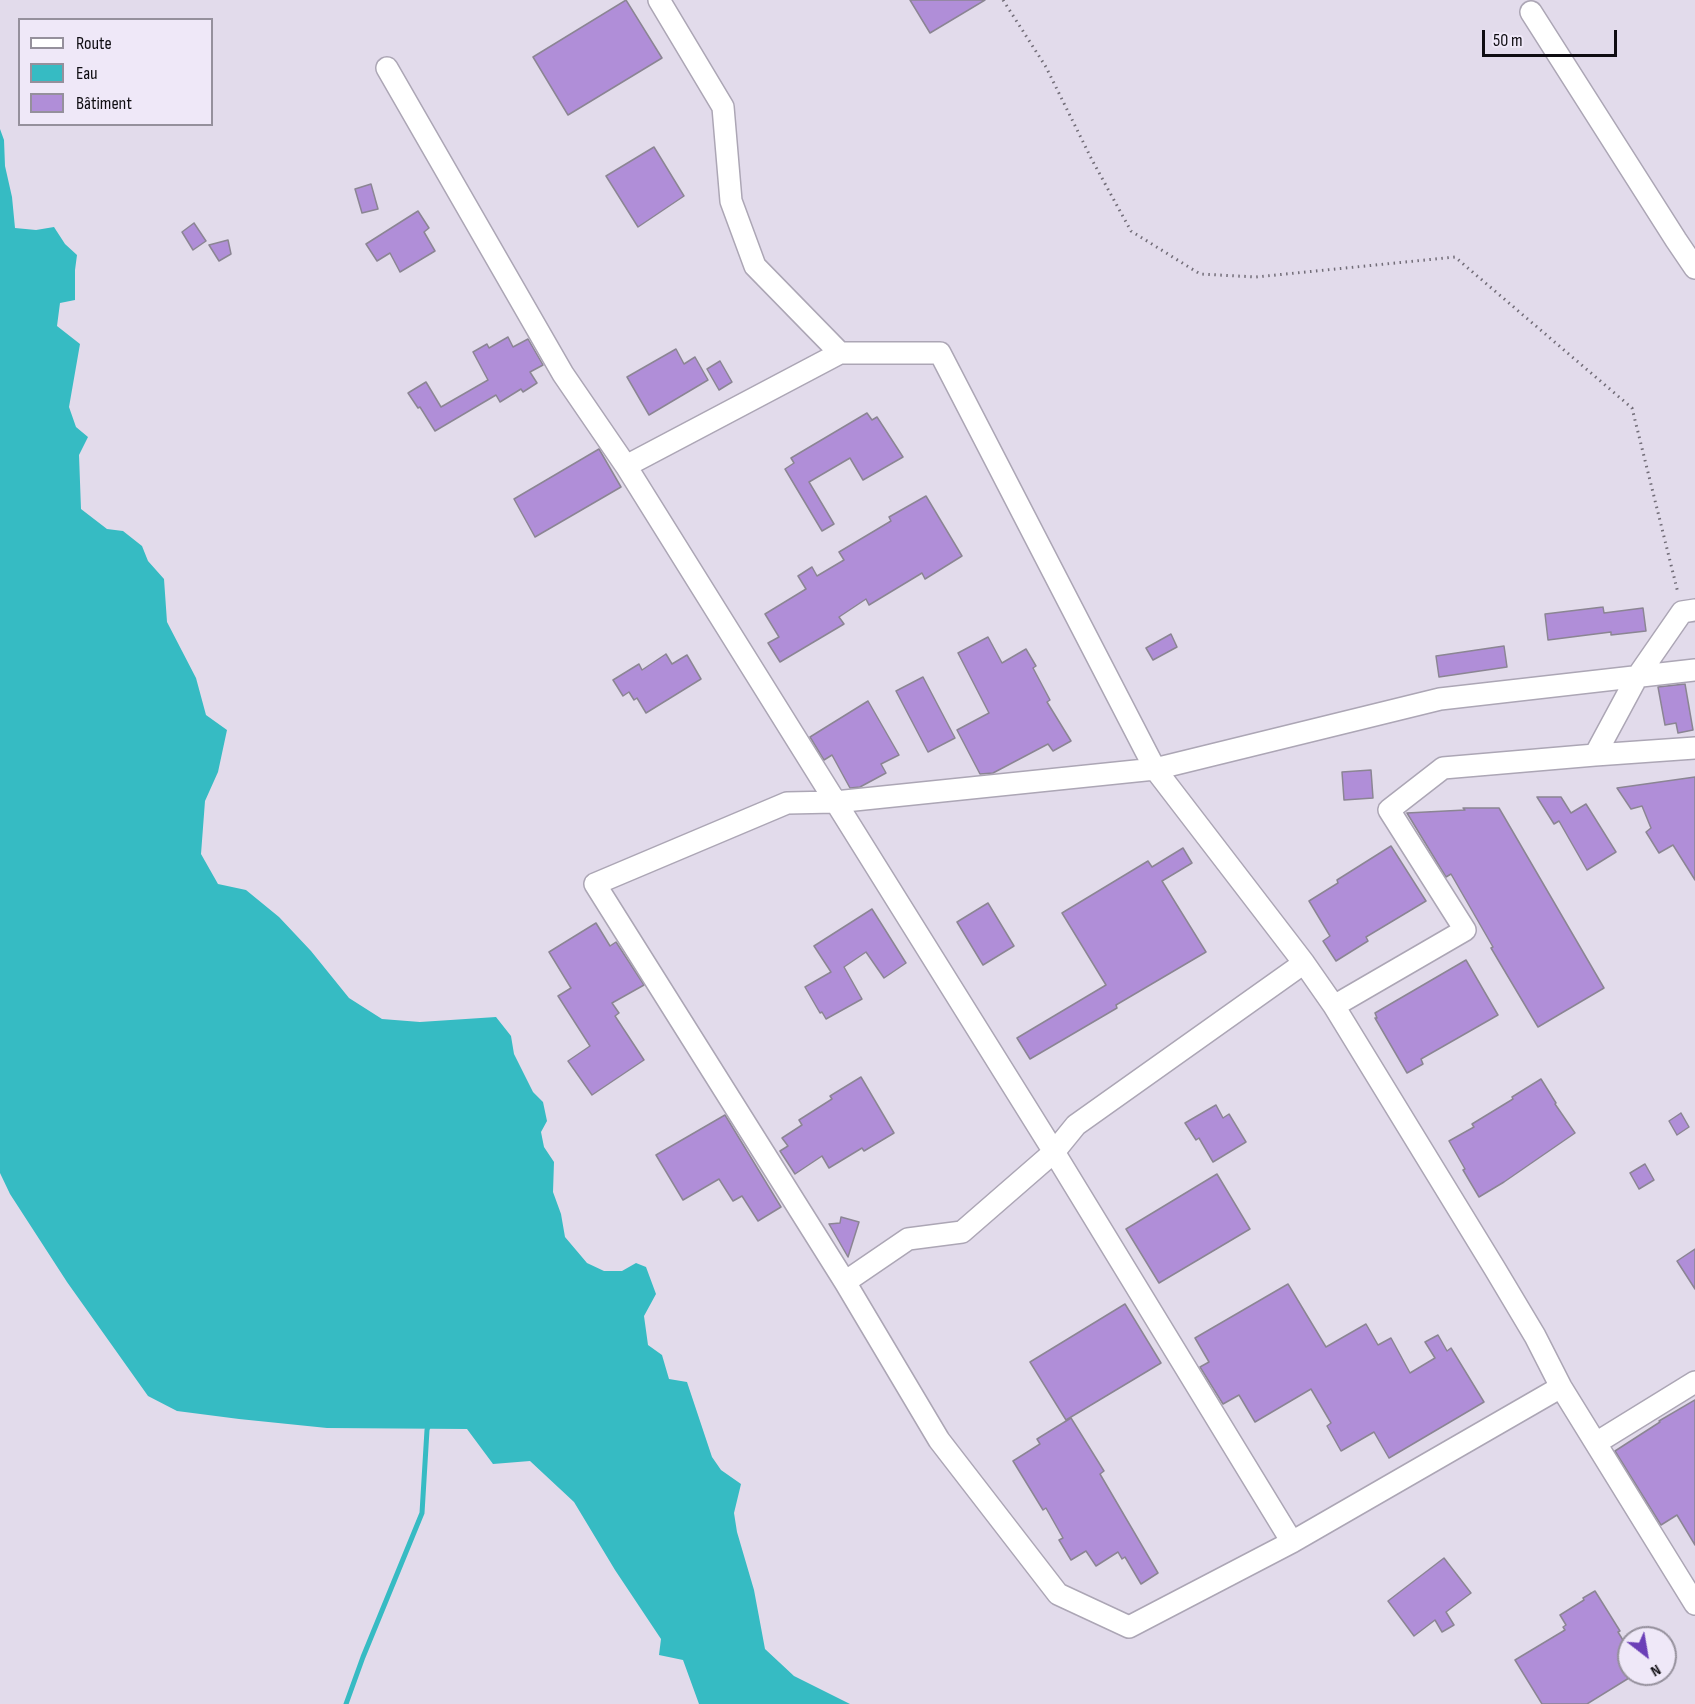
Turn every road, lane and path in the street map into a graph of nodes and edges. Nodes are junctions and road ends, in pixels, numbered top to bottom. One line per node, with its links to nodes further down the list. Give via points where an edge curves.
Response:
1 (659, 0): 6 (street, via 723,106 731,201 755,266)
2 (1004, 0): 8 (path, via 1046,67 1131,231 1200,274 1256,277 1455,257 1632,408)
3 (1532, 12): 5 (street)
4 (387, 68): 7 (street, via 563,374)
5 (1695, 268)
6 (840, 353): 7 (street); 13 (street, via 940,353)
7 (626, 466): 14 (street)
8 (1689, 611): 10 (street)
9 (1695, 670): 10 (street)
10 (1636, 677): 12 (street); 13 (street, via 1440,699)
11 (1695, 748): 12 (street)
12 (1595, 754): 16 (street, via 1443,768 1389,810 1465,930)
13 (1155, 769): 14 (street); 15 (street)
14 (835, 802): 17 (street); 18 (street, via 787,803 596,884)
15 (1304, 963): 16 (street); 17 (street, via 1076,1125)
16 (1334, 1006): 20 (street, via 1535,1336)
17 (1054, 1152): 18 (street, via 962,1232 908,1239); 22 (street)
18 (845, 1282): 22 (street, via 939,1440 1058,1594 1129,1627)
19 (1695, 1382): 21 (street)
20 (1561, 1387): 21 (street); 22 (street)
21 (1596, 1443): 23 (street)
22 (1292, 1542)
23 (1695, 1604)

